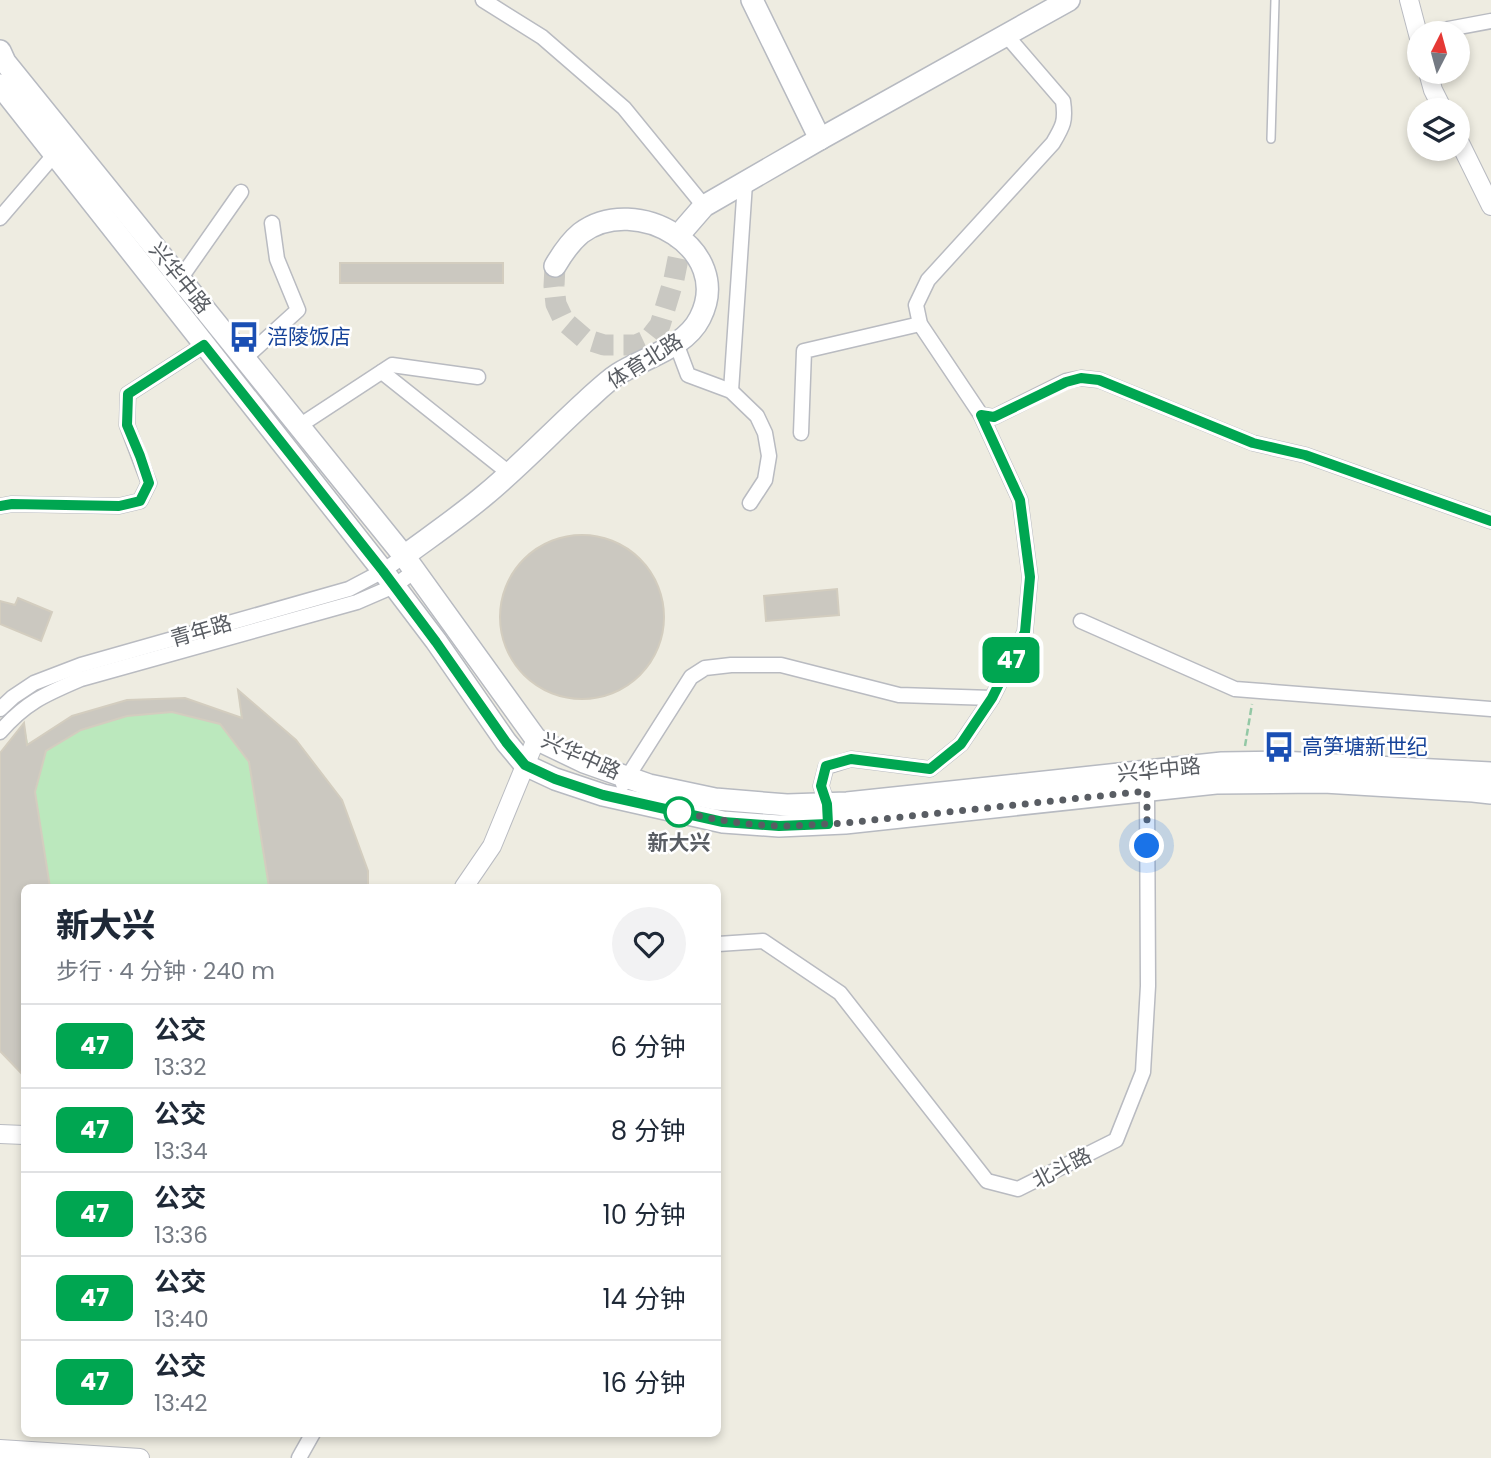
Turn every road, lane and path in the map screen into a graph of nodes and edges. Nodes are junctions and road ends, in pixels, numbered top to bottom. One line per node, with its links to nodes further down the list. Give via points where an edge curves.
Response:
1 (484, 0): 18 (street, via 542,37 624,108)
2 (752, 0): 12 (main road)
3 (1069, 0): 9 (main road)
4 (1275, 0): 13 (lane)
5 (1409, 0): 6 (street)
6 (1415, 21)
7 (1491, 21): 8 (street)
8 (1470, 25)
9 (1006, 35): 12 (main road); 25 (street, via 1063,101 1064,125 928,279 916,305)
10 (0, 51): 24 (main road, 兴华中路)
11 (0, 85): 14 (main road)
12 (820, 139): 16 (main road)
13 (1271, 139)
14 (54, 155): 20 (street); 27 (main road)
15 (1469, 161): 19 (street)
16 (745, 183): 18 (main road); 31 (street)
17 (241, 192): 24 (street)
18 (704, 206): 22 (main road)
19 (1491, 206)
20 (0, 218)
21 (272, 223): 28 (street, via 277,259 298,310)
22 (684, 229)
23 (555, 266): 26 (main road, 体育北路, via 582,232 599,224 639,219 659,225 693,250 703,263 706,279 700,318)
24 (180, 279): 28 (main road, 兴华中路)
25 (920, 324): 32 (street); 34 (street, via 804,351)
26 (676, 343): 31 (street, via 688,375); 35 (main road, 体育北路, via 617,374)
27 (204, 345): 37 (street, via 128,394 127,425 149,483 140,501 119,506); 40 (main road)
28 (245, 358): 33 (main road, 兴华中路)
29 (382, 372): 30 (street, via 393,365); 33 (street); 35 (street)
30 (478, 377)
31 (731, 391): 36 (street, via 757,416 769,456 765,480)
32 (981, 415): 38 (street, via 994,417 1066,382 1099,380 1253,443 1305,455); 43 (street, via 1020,500 1030,577 1025,632)
33 (299, 426): 39 (main road, 兴华中路)
34 (801, 433)
35 (509, 472): 39 (main road, 体育北路)
36 (750, 503)
37 (0, 506)
38 (1491, 521)
39 (410, 564): 40 (street); 47 (main road, 兴华中路)
40 (388, 579): 44 (street, 青年路, via 81,665 34,683); 46 (street, via 358,602 81,679 44,694); 49 (main road)
41 (1081, 621): 42 (street, via 1235,689)
42 (1254, 691): 45 (street); 48 (path)
43 (992, 698): 51 (street, via 899,695 781,665 705,668 691,677); 55 (street, via 961,744 930,769 851,759 826,766 821,786)
44 (0, 709)
45 (1491, 709)
46 (0, 733)
47 (536, 739): 49 (street); 51 (main road, 兴华中路)
48 (1242, 763): 50 (main road, 兴华中路); 55 (main road, 兴华中路, via 847,803)
49 (525, 765): 54 (main road); 56 (street, via 492,846)
50 (1491, 773)
51 (628, 777): 54 (street); 55 (main road, 兴华中路, via 715,799 787,805)
52 (1147, 791): 53 (main road, via 1216,783 1324,782); 55 (main road); 57 (street, 北斗路, via 1148,986 1143,1072 1116,1140 1018,1189 987,1181 840,993 763,941)
53 (1491, 793)
54 (615, 798): 55 (main road, via 723,822 779,826)
55 (828, 814)
56 (466, 884)
57 (721, 944)
58 (0, 1134): 59 (street)
59 (21, 1135)
60 (311, 1437): 63 (street)
61 (0, 1449): 62 (street)
62 (140, 1458)
63 (299, 1458)

